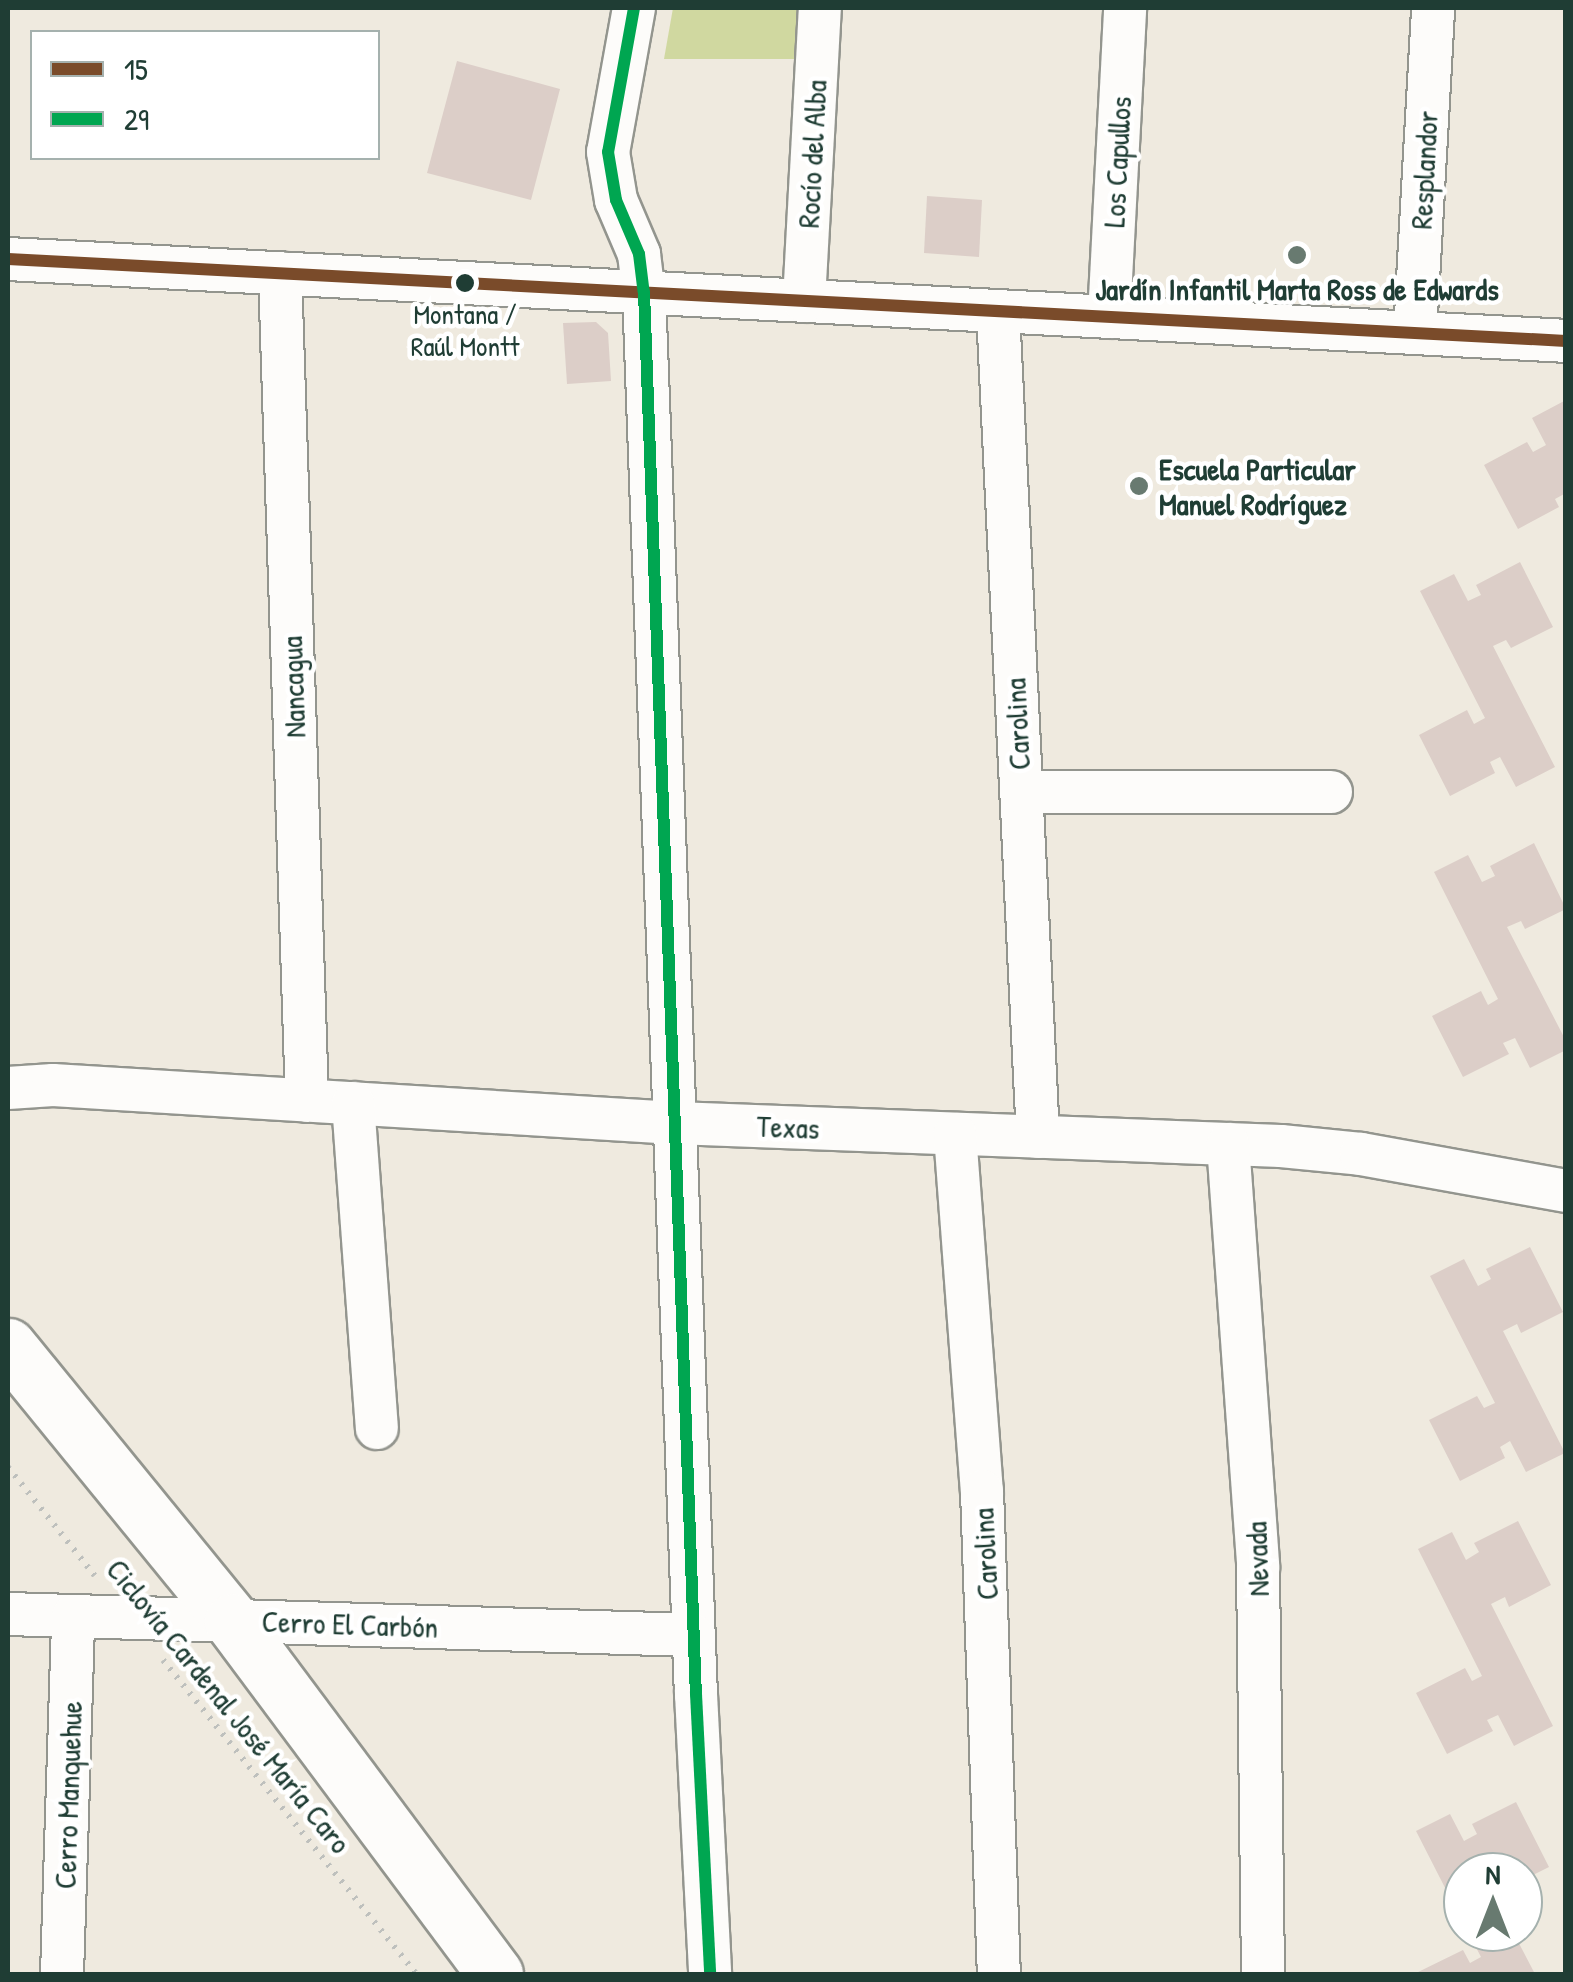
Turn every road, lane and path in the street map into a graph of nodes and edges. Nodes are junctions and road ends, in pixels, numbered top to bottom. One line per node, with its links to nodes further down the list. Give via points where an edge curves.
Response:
1 (634, 8): 7 (street, via 608,152 616,200 640,254)
2 (820, 8): 8 (street, Rocío del Alba)
3 (1125, 8): 10 (street, Los Capullos)
4 (1433, 8): 11 (street, Resplandor)
5 (8, 259): 6 (street)
6 (280, 273): 7 (street); 16 (street, Nancagua)
7 (644, 292): 8 (street); 18 (street)
8 (804, 301): 9 (street)
9 (998, 311): 10 (street); 13 (street, Carolina)
10 (1109, 317): 11 (street)
11 (1415, 333): 12 (street)
12 (1566, 341)
13 (1021, 792): 14 (street); 20 (street, Carolina)
14 (1332, 792)
15 (8, 1088): 16 (street, Texas)
16 (307, 1101): 17 (street, Texas)
17 (352, 1103): 18 (street, Texas); 24 (street)
18 (675, 1123): 19 (street, Texas); 30 (street)
19 (955, 1134): 20 (street, Texas); 35 (street, Carolina, via 984,1528)
20 (1038, 1137): 21 (street, Texas)
21 (1228, 1144): 22 (street, Texas, via 1362,1154); 36 (street, Nevada, via 1258,1567)
22 (1566, 1191)
23 (8, 1346): 29 (main road)
24 (377, 1428)
25 (8, 1466): 28 (path, Ciclovía Cardenal José María Caro)
26 (8, 1614): 27 (street, Cerro El Carbón)
27 (74, 1616): 28 (street, Cerro El Carbón); 31 (street, Cerro Manquehue)
28 (128, 1617): 29 (street, Cerro El Carbón); 32 (path, Ciclovía Cardenal José María Caro)
29 (232, 1620): 30 (street, Cerro El Carbón); 33 (main road)
30 (693, 1635): 34 (street)
31 (62, 1974)
32 (416, 1974)
33 (495, 1974)
34 (710, 1974)
35 (999, 1974)
36 (1263, 1974)

